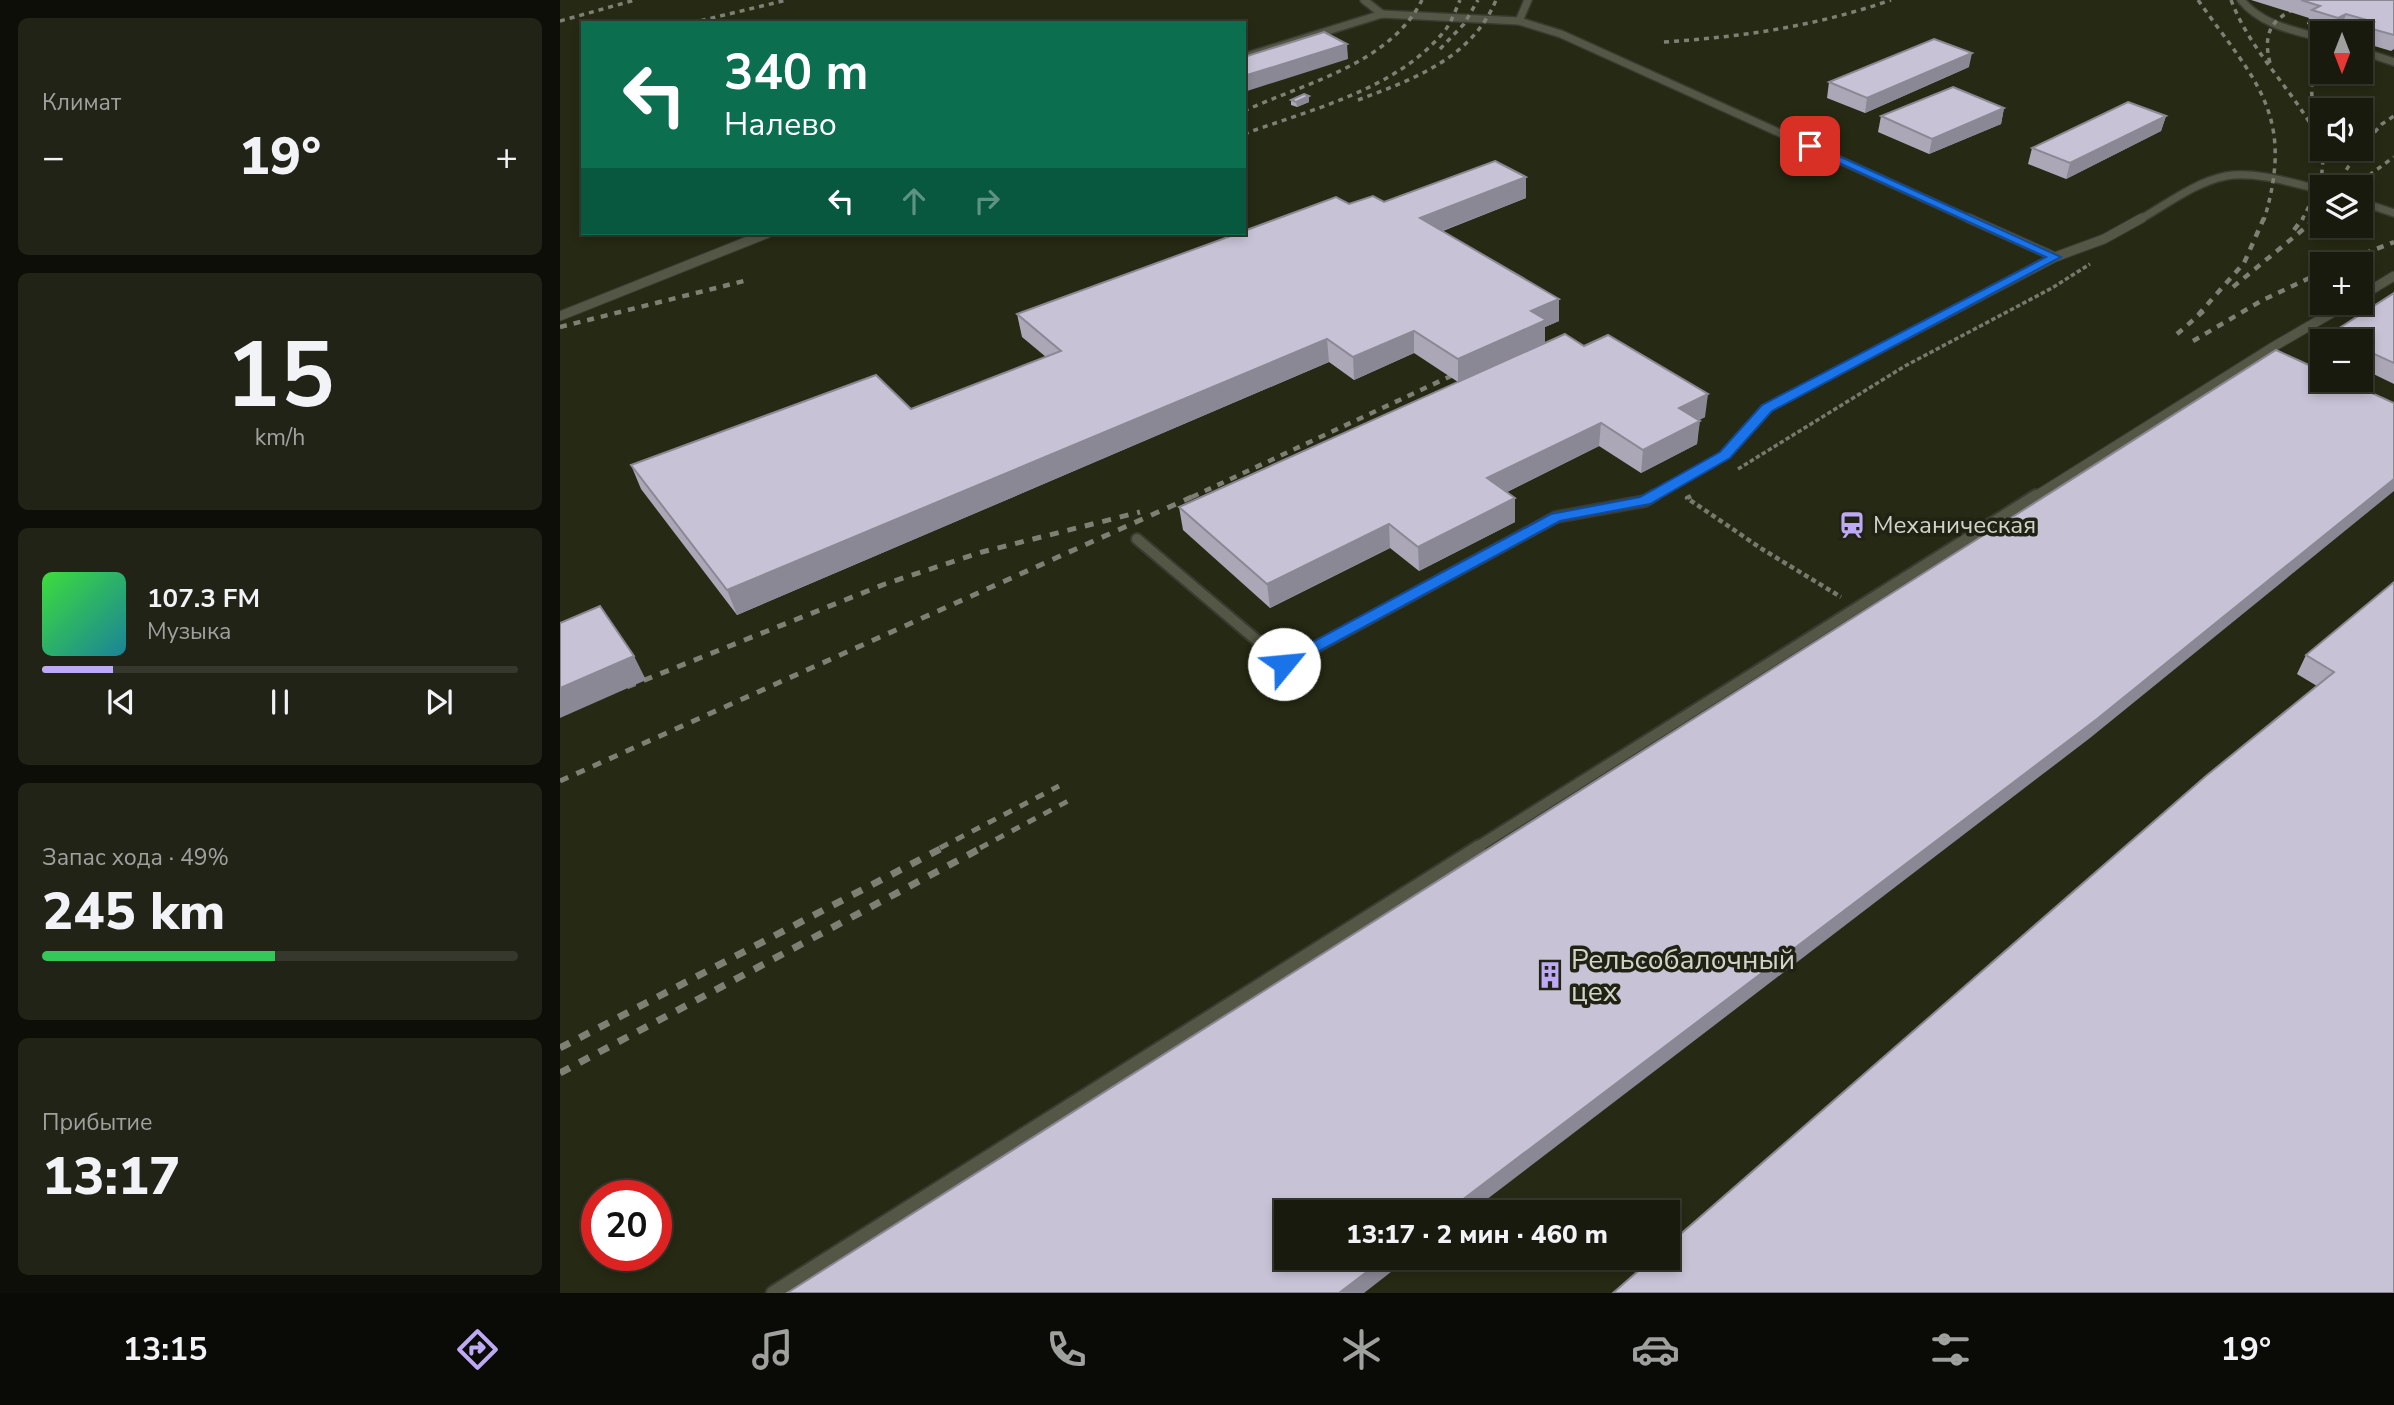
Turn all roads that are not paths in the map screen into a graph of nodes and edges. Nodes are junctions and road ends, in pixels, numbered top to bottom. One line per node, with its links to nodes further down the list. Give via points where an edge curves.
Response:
1 (1364, 0): 4 (lane)
2 (1528, 0): 5 (lane)
3 (2241, 0): 6 (lane, via 2262,18)
4 (1382, 14): 5 (lane); 8 (lane)
5 (1519, 21): 14 (lane, via 1589,46)
6 (2310, 34)
7 (2373, 55): 9 (lane)
8 (1246, 56)
9 (2394, 62)
10 (2310, 187): 14 (lane, via 2260,176 2227,176 2205,183 2104,239)
11 (2373, 206): 12 (lane)
12 (2394, 213)
13 (763, 235): 18 (lane)
14 (2055, 257): 19 (lane, via 1767,408 1725,455 1645,501 1556,517 1284,664)
15 (2394, 276): 16 (lane)
16 (2373, 289)
17 (2328, 315): 20 (lane, via 1856,607)
18 (560, 316)
19 (1137, 539)
20 (773, 1293)

